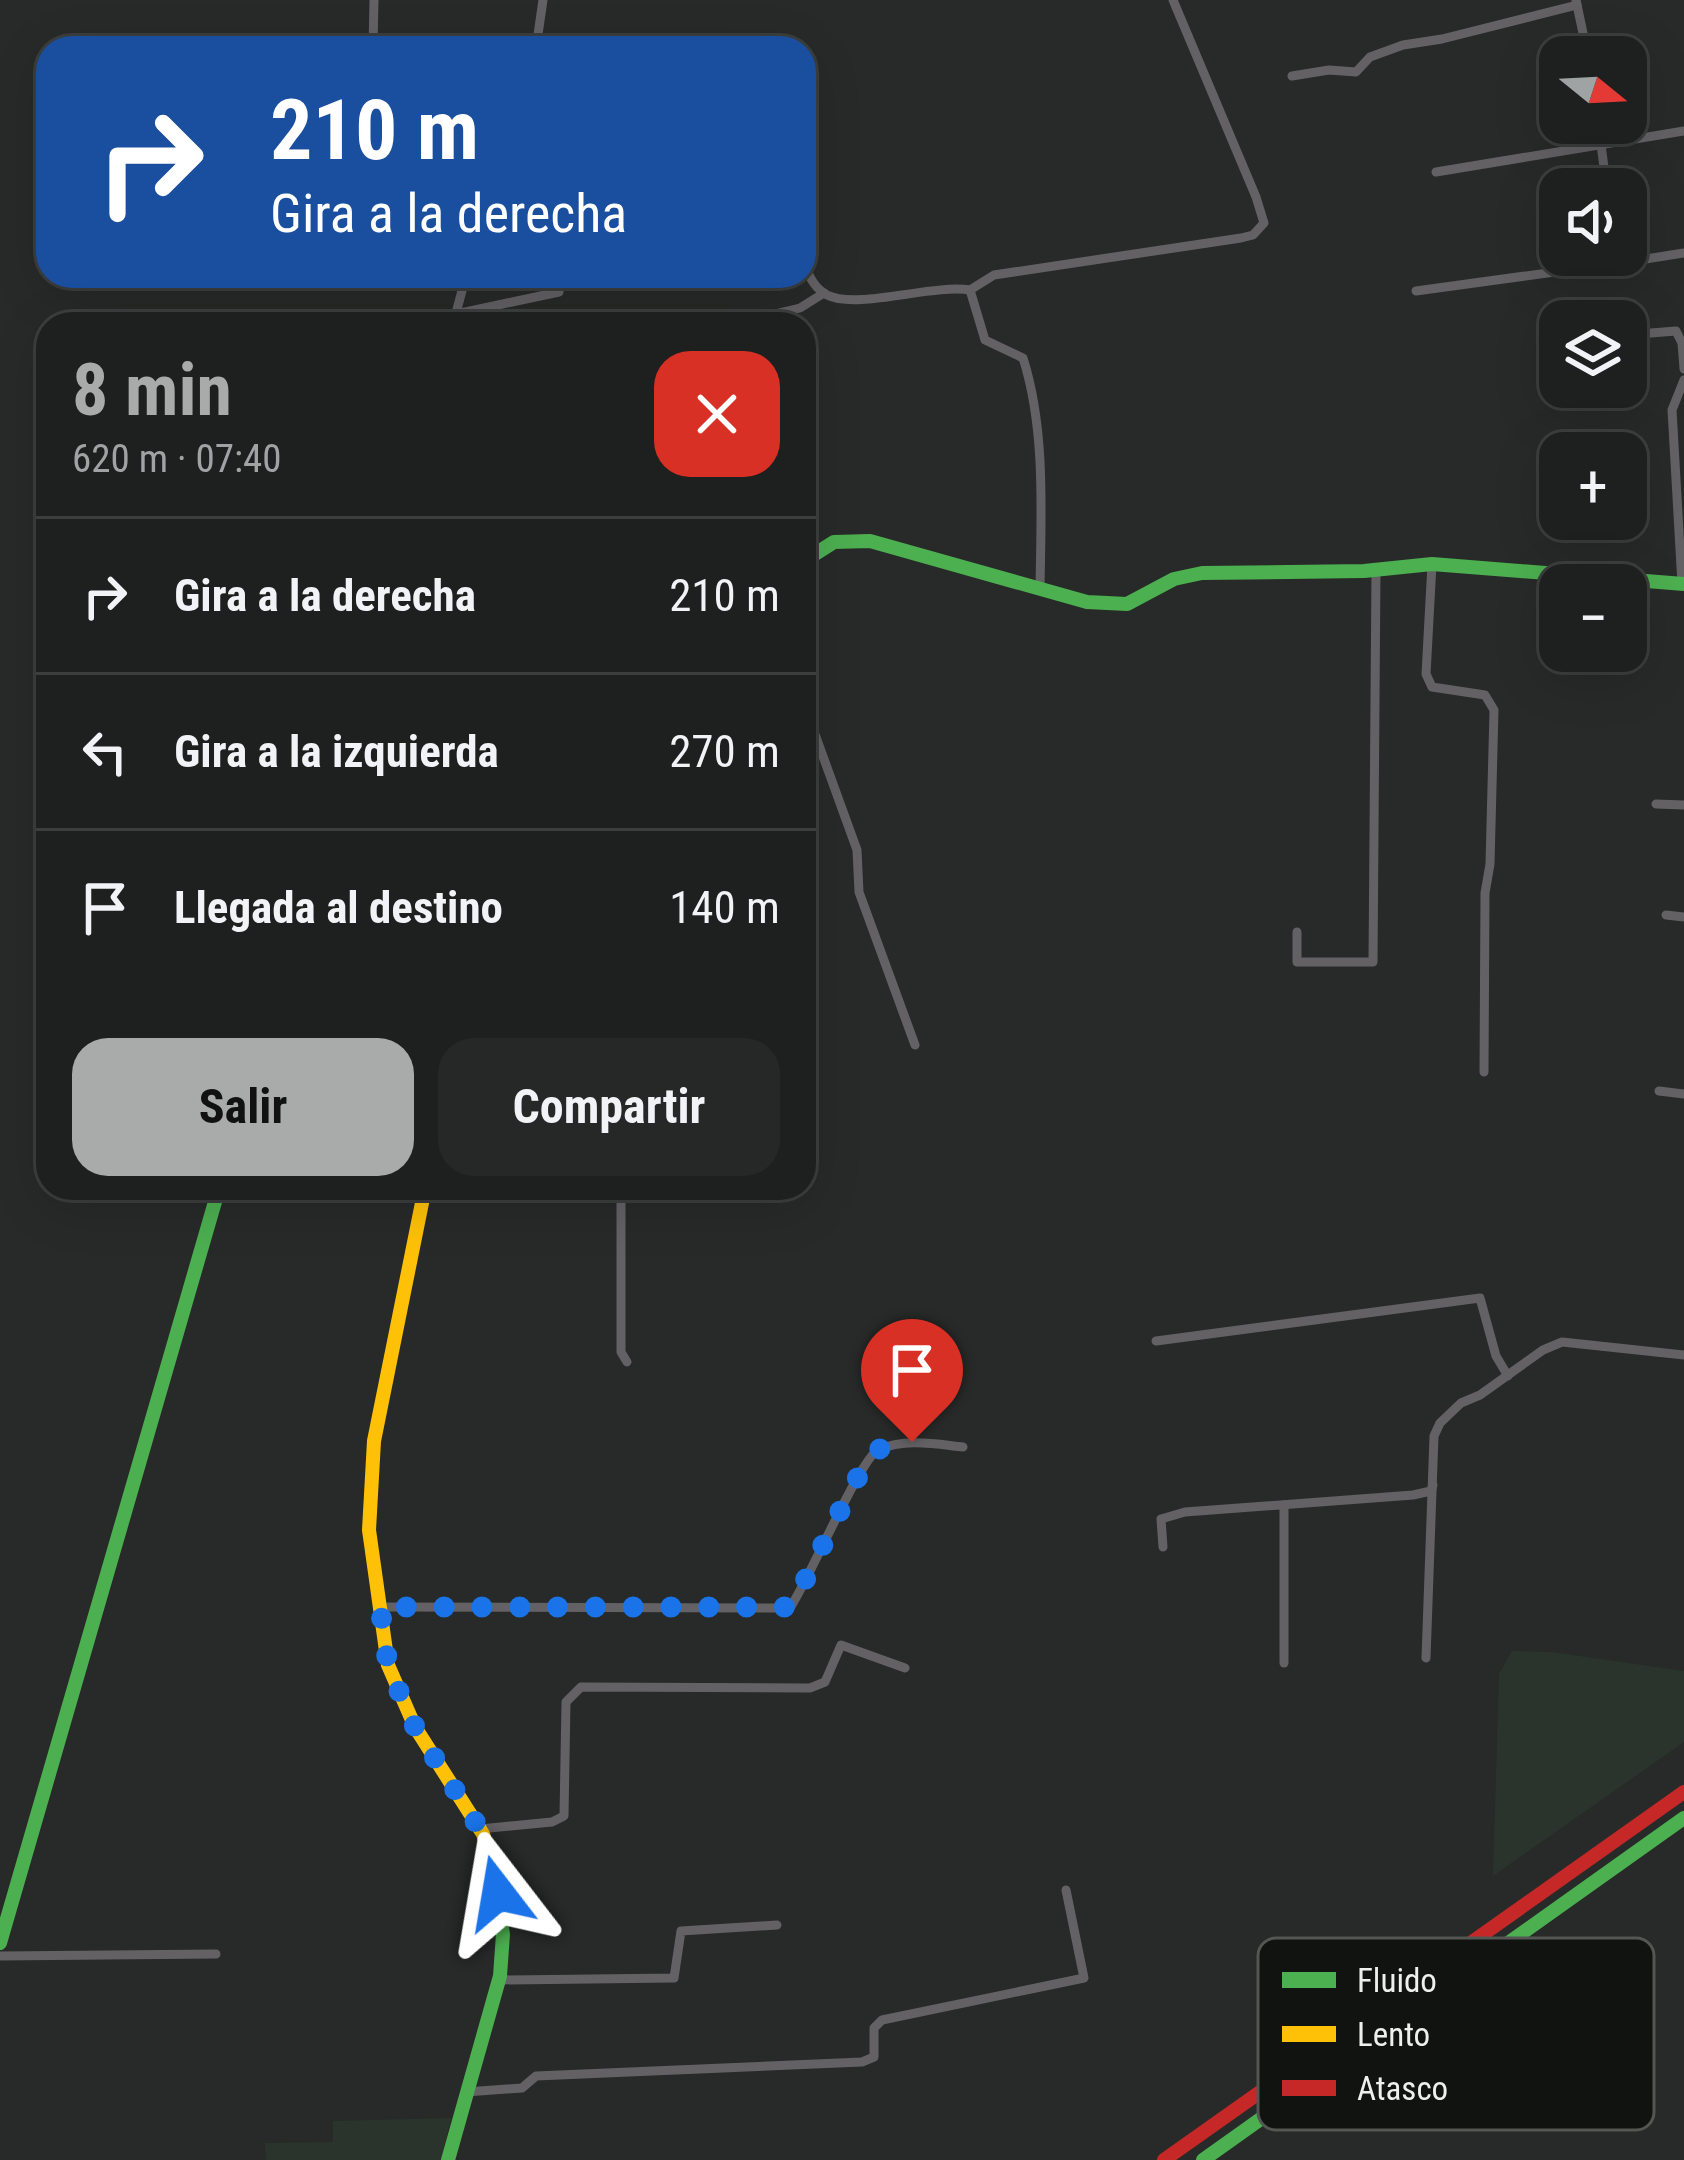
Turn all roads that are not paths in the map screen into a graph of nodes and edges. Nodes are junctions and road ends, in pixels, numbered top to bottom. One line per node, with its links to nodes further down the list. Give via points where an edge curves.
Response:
1 (374, 0): 5 (street)
2 (543, 0): 6 (street)
3 (1173, 0): 18 (street, via 1256,197 1261,230 994,275)
4 (1576, 3): 7 (street); 8 (street, via 1403,45 1370,57 1356,73)
5 (373, 36)
6 (538, 36)
7 (1583, 36)
8 (1292, 76)
9 (1684, 131): 10 (street)
10 (1647, 137)
11 (1600, 144): 12 (street); 13 (street)
12 (1604, 168)
13 (1436, 172)
14 (1684, 253): 15 (street)
15 (1647, 256)
16 (1539, 272): 19 (street)
17 (816, 287): 21 (street)
18 (970, 290): 21 (street); 31 (street, via 985,340 1024,358 1030,380)
19 (1416, 291)
20 (559, 292): 22 (street)
21 (824, 293): 23 (street)
22 (481, 312)
23 (784, 312)
24 (1647, 333): 25 (street, via 1676,331)
25 (1684, 368)
26 (1684, 380): 30 (street, via 1672,410)
27 (816, 550): 31 (main road, via 841,538 870,541)
28 (1432, 564): 29 (main road); 30 (main road); 39 (street, via 1426,674 1432,687 1485,695 1494,710)
29 (1376, 570): 31 (main road, via 1202,573 1126,604); 37 (street, via 1373,962 1297,962)
30 (1683, 584)
31 (1040, 589)
32 (816, 737): 38 (street, via 857,850 859,892)
33 (1656, 804): 34 (street)
34 (1684, 805)
35 (1666, 915): 36 (street)
36 (1684, 917)
37 (1297, 932)
38 (915, 1045)
39 (1484, 1072)
40 (1659, 1091): 41 (street)
41 (1684, 1094)
42 (216, 1200): 64 (main road)
43 (423, 1200): 53 (main road, via 374,1441 369,1530)
44 (621, 1200): 47 (street)
45 (1156, 1341): 48 (street, via 1480,1298)
46 (1684, 1355): 48 (street, via 1562,1342)
47 (627, 1362)
48 (1508, 1376): 50 (street, via 1440,1423)
49 (963, 1447): 53 (street, via 912,1442 875,1451 790,1607)
50 (1435, 1481): 51 (street, via 1431,1491 1413,1495); 54 (street)
51 (1283, 1505): 52 (street, via 1161,1519); 55 (street)
52 (1163, 1547)
53 (380, 1607): 59 (main road, via 401,1696)
54 (1426, 1658)
55 (1284, 1663)
56 (905, 1668): 59 (street, via 841,1645 826,1682 810,1688 581,1687 566,1702 564,1816)
57 (1684, 1792): 62 (main road)
58 (1684, 1819): 63 (main road)
59 (480, 1829): 67 (main road, via 498,1893)
60 (1066, 1890): 68 (street, via 1084,1978 882,2020 874,2028 874,2057 862,2062 536,2076 522,2088)
61 (777, 1925): 67 (street, via 681,1931 674,1978)
62 (1478, 1938)
63 (1516, 1938)
64 (0, 1943)
65 (216, 1954): 66 (street)
66 (0, 1956)
67 (499, 1980): 68 (main road)
68 (466, 2092): 71 (main road)
69 (1258, 2093): 72 (main road)
70 (1258, 2121): 73 (main road)
71 (448, 2160)
72 (1164, 2160)
73 (1203, 2160)

